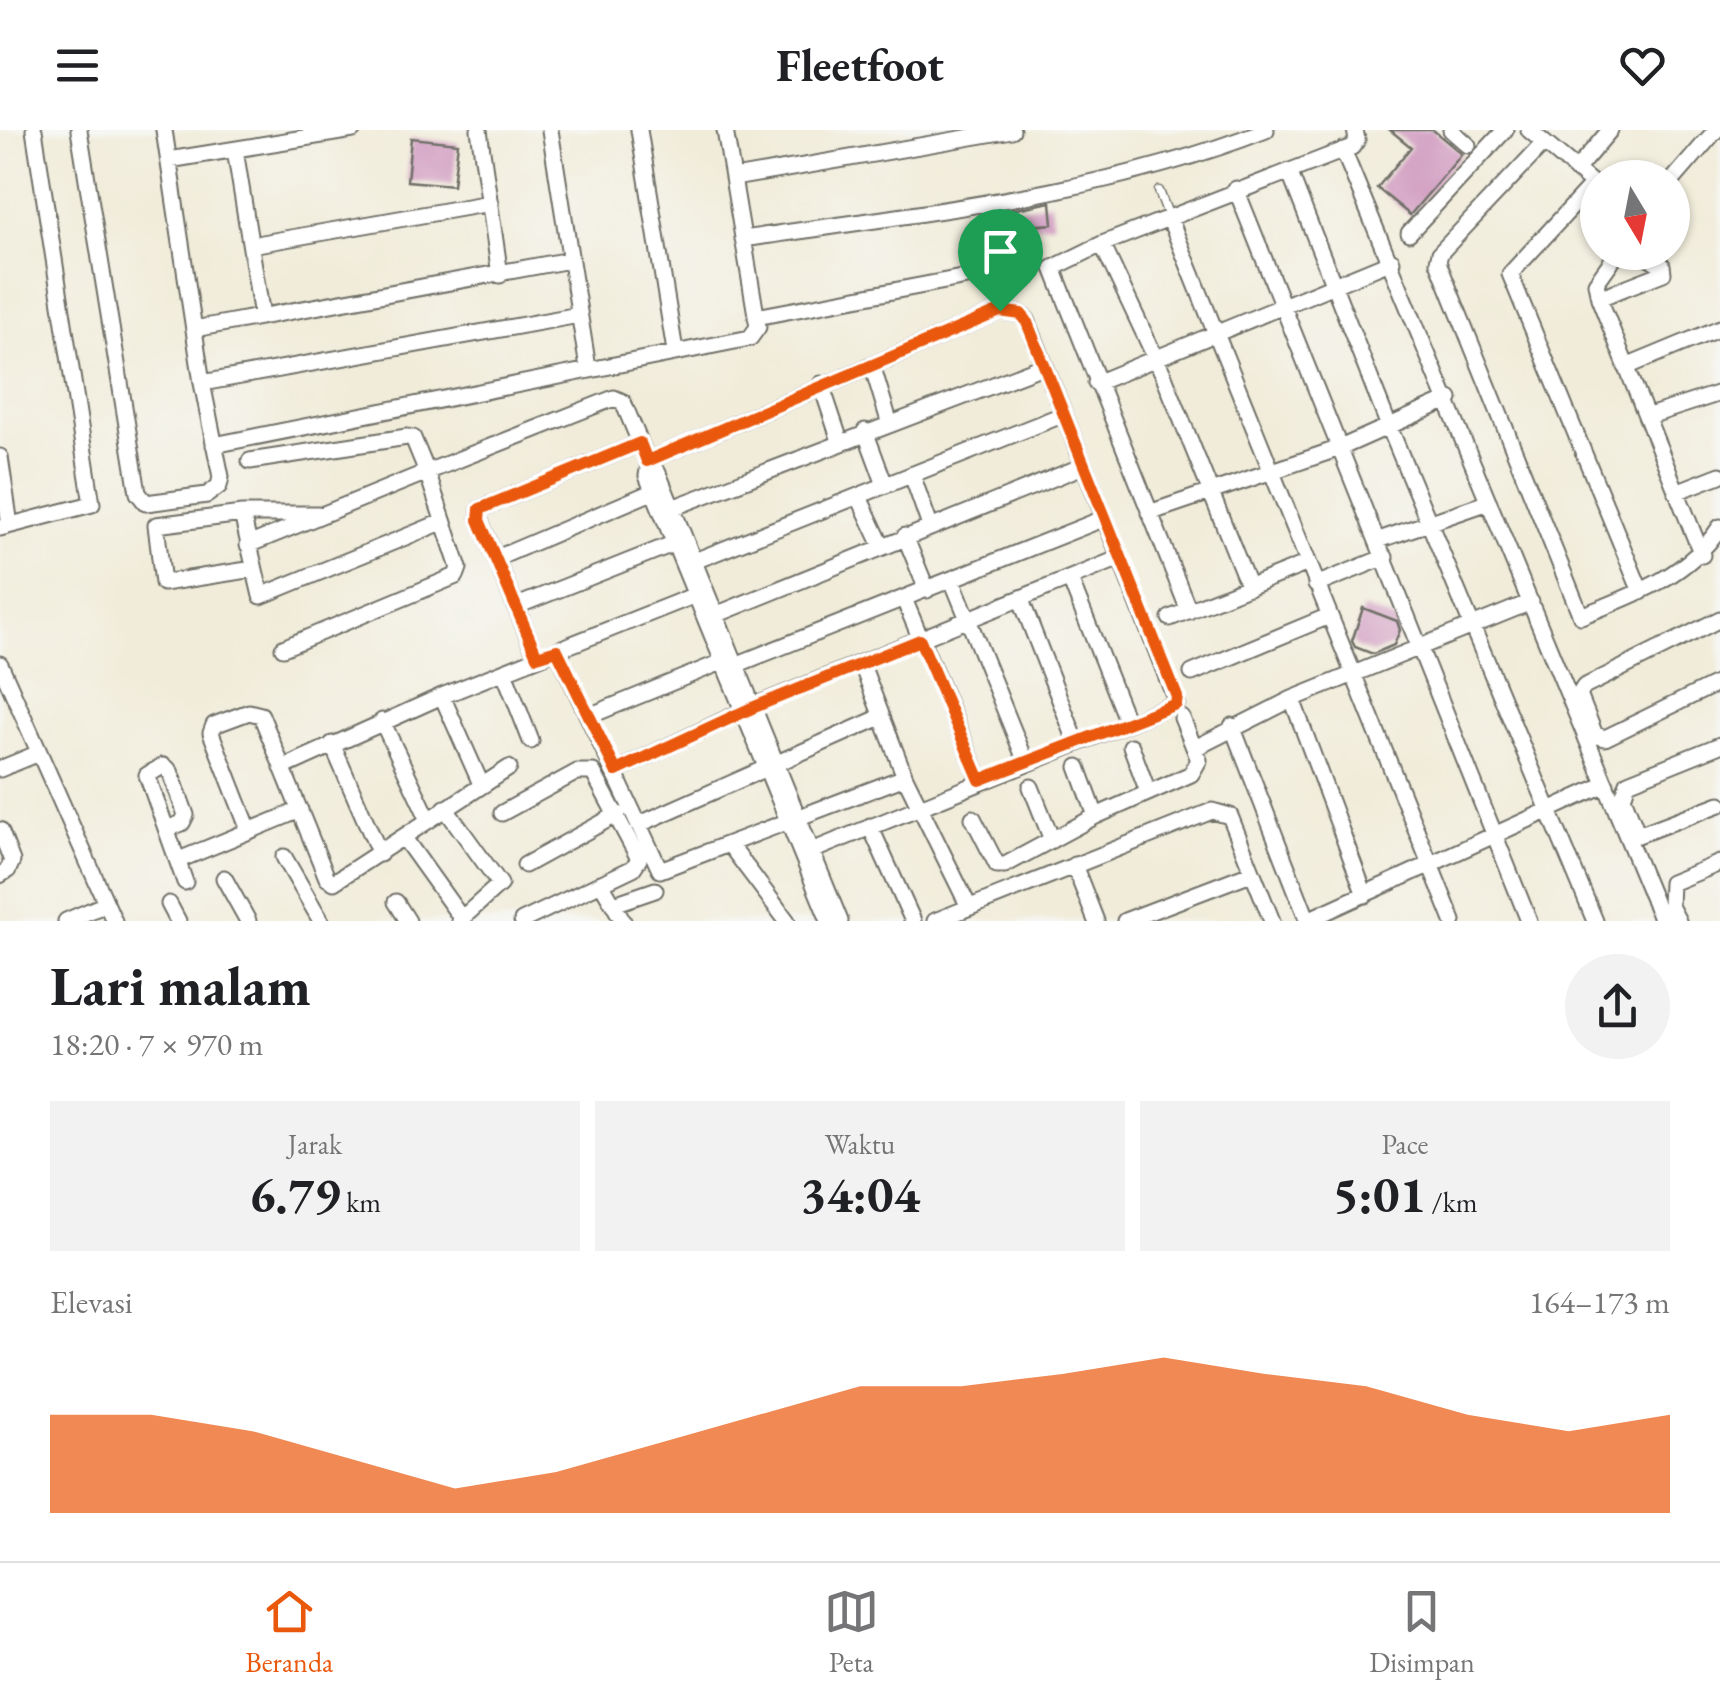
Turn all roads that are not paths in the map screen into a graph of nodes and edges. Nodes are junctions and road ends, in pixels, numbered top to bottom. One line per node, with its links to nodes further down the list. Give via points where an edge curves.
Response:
1 (34, 130): 94 (street, via 92,504)
2 (80, 130): 70 (street, via 141,498 165,502 207,495 219,486)
3 (164, 130): 22 (street)
4 (353, 130): 20 (street)
5 (479, 130): 32 (street)
6 (550, 130): 38 (street)
7 (639, 130): 52 (street)
8 (725, 130): 27 (street)
9 (1012, 130): 27 (street)
10 (1266, 130): 17 (street)
11 (1355, 130): 21 (street, via 1356,140)
12 (1451, 130): 19 (street)
13 (1505, 130): 34 (street)
14 (1529, 130): 18 (street)
15 (1610, 130): 24 (street)
16 (1716, 130): 23 (street)
17 (1237, 135): 30 (street, via 1099,180)
18 (1543, 144): 24 (street); 113 (street, via 1440,254 1439,272 1581,616)
19 (1468, 145)
20 (234, 150): 22 (street); 37 (street)
21 (1343, 150): 25 (street); 39 (street)
22 (169, 160): 50 (street)
23 (1690, 160)
24 (1576, 170): 26 (street)
25 (1290, 171): 28 (street); 43 (street)
26 (1580, 173)
27 (734, 178): 35 (street)
28 (1236, 190): 33 (street); 45 (street)
29 (1159, 191): 33 (lane)
30 (989, 202): 35 (street); 48 (street, via 993,272)
31 (1580, 202): 113 (street, via 1510,274)
32 (490, 203): 37 (street); 42 (street)
33 (1170, 218): 36 (street); 51 (street)
34 (1409, 233)
35 (743, 240): 48 (street)
36 (1102, 244): 53 (street); 59 (street, via 1060,261 1053,274)
37 (251, 246): 46 (street)
38 (570, 260): 42 (street); 47 (street)
39 (1392, 261): 43 (street); 62 (street)
40 (1605, 270): 44 (street, via 1596,283)
41 (1663, 270): 44 (street)
42 (500, 275): 46 (street)
43 (1335, 287): 45 (street); 66 (street)
44 (1599, 298): 56 (street)
45 (1281, 307): 51 (street); 71 (street)
46 (262, 316): 50 (street)
47 (579, 316): 57 (street); 58 (street)
48 (756, 317): 52 (street, via 750,338)
49 (1720, 328): 56 (street)
50 (194, 329): 58 (street)
51 (1216, 336): 53 (street); 77 (street)
52 (676, 352): 57 (street)
53 (1154, 360): 59 (street); 83 (street)
54 (872, 365): 55 (street, via 1000,311 1026,320); 60 (street); 65 (street)
55 (1043, 366): 63 (street); 65 (street)
56 (1626, 367): 64 (street)
57 (588, 368): 70 (street)
58 (202, 383): 70 (street)
59 (1096, 383): 89 (street)
60 (821, 384): 68 (street); 73 (street)
61 (1720, 393): 64 (street)
62 (1450, 399): 66 (street); 85 (street)
63 (1062, 415): 75 (street); 78 (street)
64 (1649, 416): 82 (street)
65 (889, 421): 67 (street)
66 (1390, 428): 71 (street); 92 (street)
67 (865, 430): 68 (street); 80 (street)
68 (840, 441): 86 (street)
69 (640, 443): 73 (street); 76 (street, via 623,402 614,398); 103 (street, via 484,506 479,520)
70 (214, 446)
71 (1340, 448): 77 (street); 97 (street)
72 (250, 460): 76 (street, via 406,437 413,438)
73 (648, 463): 81 (street)
74 (1, 464): 94 (street)
75 (1083, 466): 90 (street); 93 (street)
76 (426, 472): 88 (street); 91 (street)
77 (1271, 473): 83 (street); 106 (street)
78 (912, 475): 80 (street); 93 (street)
79 (1720, 475): 82 (street)
80 (885, 485): 84 (street)
81 (659, 490): 86 (street); 98 (street); 103 (street)
82 (1676, 492): 101 (street)
83 (1212, 494): 89 (street); 111 (street)
84 (858, 497): 100 (street); 105 (street)
85 (1489, 502): 92 (street); 117 (street)
86 (672, 508): 98 (street)
87 (242, 514): 88 (street); 99 (street); 107 (street, via 156,525 163,583)
88 (327, 514): 99 (street)
89 (1150, 514): 119 (street)
90 (1105, 518): 104 (street); 109 (street)
91 (442, 522): 107 (street, via 261,596); 127 (street, via 460,568 456,576)
92 (1430, 522): 97 (street); 125 (street)
93 (930, 526): 96 (street)
94 (5, 527)
95 (1720, 527): 101 (street)
96 (905, 536): 100 (street); 112 (street)
97 (1378, 540): 102 (street)
98 (678, 542): 105 (street); 114 (street); 118 (street)
99 (248, 546): 107 (street)
100 (882, 546): 120 (street)
101 (1702, 555): 113 (street)
102 (1386, 557): 110 (street); 129 (street)
103 (497, 558): 118 (street)
104 (1120, 558): 108 (street); 145 (street, via 1178,700)
105 (692, 562): 114 (street)
106 (1308, 563): 110 (street); 111 (street)
107 (254, 569)
108 (1070, 579): 116 (street); 145 (street)
109 (952, 580): 112 (street); 124 (street)
110 (1316, 584): 121 (street)
111 (1249, 587): 119 (street)
112 (926, 590): 115 (street)
113 (1641, 592)
114 (698, 594): 120 (street); 128 (street); 131 (street)
115 (904, 600): 126 (street); 131 (street)
116 (1020, 600): 124 (street); 148 (street)
117 (1531, 602): 125 (street); 164 (street)
118 (517, 606): 130 (street)
119 (1189, 611): 122 (street)
120 (713, 616): 131 (street)
121 (1329, 616): 135 (street); 136 (street)
122 (1170, 618)
123 (1720, 619): 137 (street, via 1584,687 1579,696 1595,735 1605,738)
124 (969, 620): 126 (street); 154 (street)
125 (1476, 626): 129 (street); 170 (street)
126 (920, 640): 133 (street); 162 (street)
127 (283, 648)
128 (557, 650): 130 (street); 141 (street)
129 (1419, 650): 136 (street); 183 (street)
130 (537, 656): 134 (street)
131 (728, 663): 140 (street); 141 (street)
132 (0, 664): 153 (street)
133 (862, 665): 140 (street); 142 (street)
134 (504, 672): 138 (street); 147 (street)
135 (1192, 673)
136 (1353, 676): 139 (street); 192 (street)
137 (1720, 682)
138 (442, 696): 144 (street); 163 (street)
139 (1292, 698): 146 (street); 201 (street)
140 (747, 710): 155 (street); 160 (street)
141 (589, 716): 160 (street)
142 (881, 717): 155 (street); 161 (street)
143 (1182, 718): 152 (street)
144 (382, 722): 149 (street); 176 (street)
145 (1127, 722): 148 (street)
146 (1232, 726): 152 (street); 225 (street)
147 (531, 741)
148 (1076, 741): 154 (street)
149 (332, 744): 157 (street); 188 (street)
150 (1720, 745): 167 (street, via 1628,782 1624,797 1638,835)
151 (1131, 746): 166 (street)
152 (1196, 747): 166 (street, via 1199,760 1191,774)
153 (38, 754): 159 (street); 203 (street)
154 (1026, 762): 162 (street)
155 (769, 765): 177 (street); 178 (street)
156 (1078, 767): 174 (street)
157 (282, 768): 171 (street); 182 (street, via 258,712 211,729)
158 (510, 768): 163 (street)
159 (0, 770)
160 (616, 771): 178 (street)
161 (906, 777): 168 (street); 177 (street)
162 (980, 780): 168 (street)
163 (481, 784): 169 (street)
164 (1606, 784): 170 (street); 229 (street)
165 (1031, 787): 185 (street)
166 (1148, 792): 174 (street)
167 (1720, 804)
168 (919, 805): 179 (street); 206 (street)
169 (445, 808): 176 (street); 208 (street, via 500,884)
170 (1550, 809): 183 (street); 228 (street)
171 (300, 810): 182 (street); 188 (street, via 329,881)
172 (502, 813): 173 (street, via 585,771 599,780)
173 (618, 814): 194 (street); 199 (street, via 639,859)
174 (1096, 816): 185 (street)
175 (973, 818): 185 (street, via 1000,866)
176 (429, 820): 184 (street)
177 (791, 820): 186 (street); 187 (street); 218 (street)
178 (640, 824): 186 (street, via 664,871)
179 (870, 826): 187 (street); 220 (street)
180 (0, 830): 196 (street, via 12,861)
181 (166, 830): 190 (street)
182 (249, 830): 190 (street)
183 (1494, 834): 192 (street); 227 (street)
184 (404, 838): 188 (street); 208 (street)
185 (1052, 840)
186 (729, 844): 217 (street)
187 (810, 852): 219 (street)
188 (380, 854)
189 (284, 857): 213 (street)
190 (178, 860): 198 (street)
191 (1720, 863): 230 (street, via 1671,883 1670,906)
192 (1429, 864): 201 (street); 226 (street)
193 (1074, 865): 195 (street, via 1220,811 1230,816); 206 (street); 222 (street)
194 (525, 866)
195 (1251, 872): 223 (street); 224 (street)
196 (0, 874)
197 (224, 878): 212 (street)
198 (185, 882)
199 (601, 883): 205 (street); 207 (street)
200 (655, 890): 205 (street)
201 (1365, 895): 225 (street)
202 (396, 902): 214 (street)
203 (106, 904): 209 (street); 210 (street)
204 (169, 904): 211 (street)
205 (614, 904): 216 (street)
206 (968, 907): 221 (street)
207 (549, 914): 215 (street)
208 (460, 920)
209 (66, 921)
210 (114, 921)
211 (178, 921)
212 (248, 921)
213 (321, 921)
214 (408, 921)
215 (522, 921)
216 (623, 921)
217 (788, 921)
218 (828, 921)
219 (840, 921)
220 (914, 921)
221 (935, 921)
222 (1096, 921)
223 (1126, 921)
224 (1272, 921)
225 (1308, 921)
226 (1453, 921)
227 (1529, 921)
228 (1595, 921)
229 (1662, 921)
230 (1678, 921)

